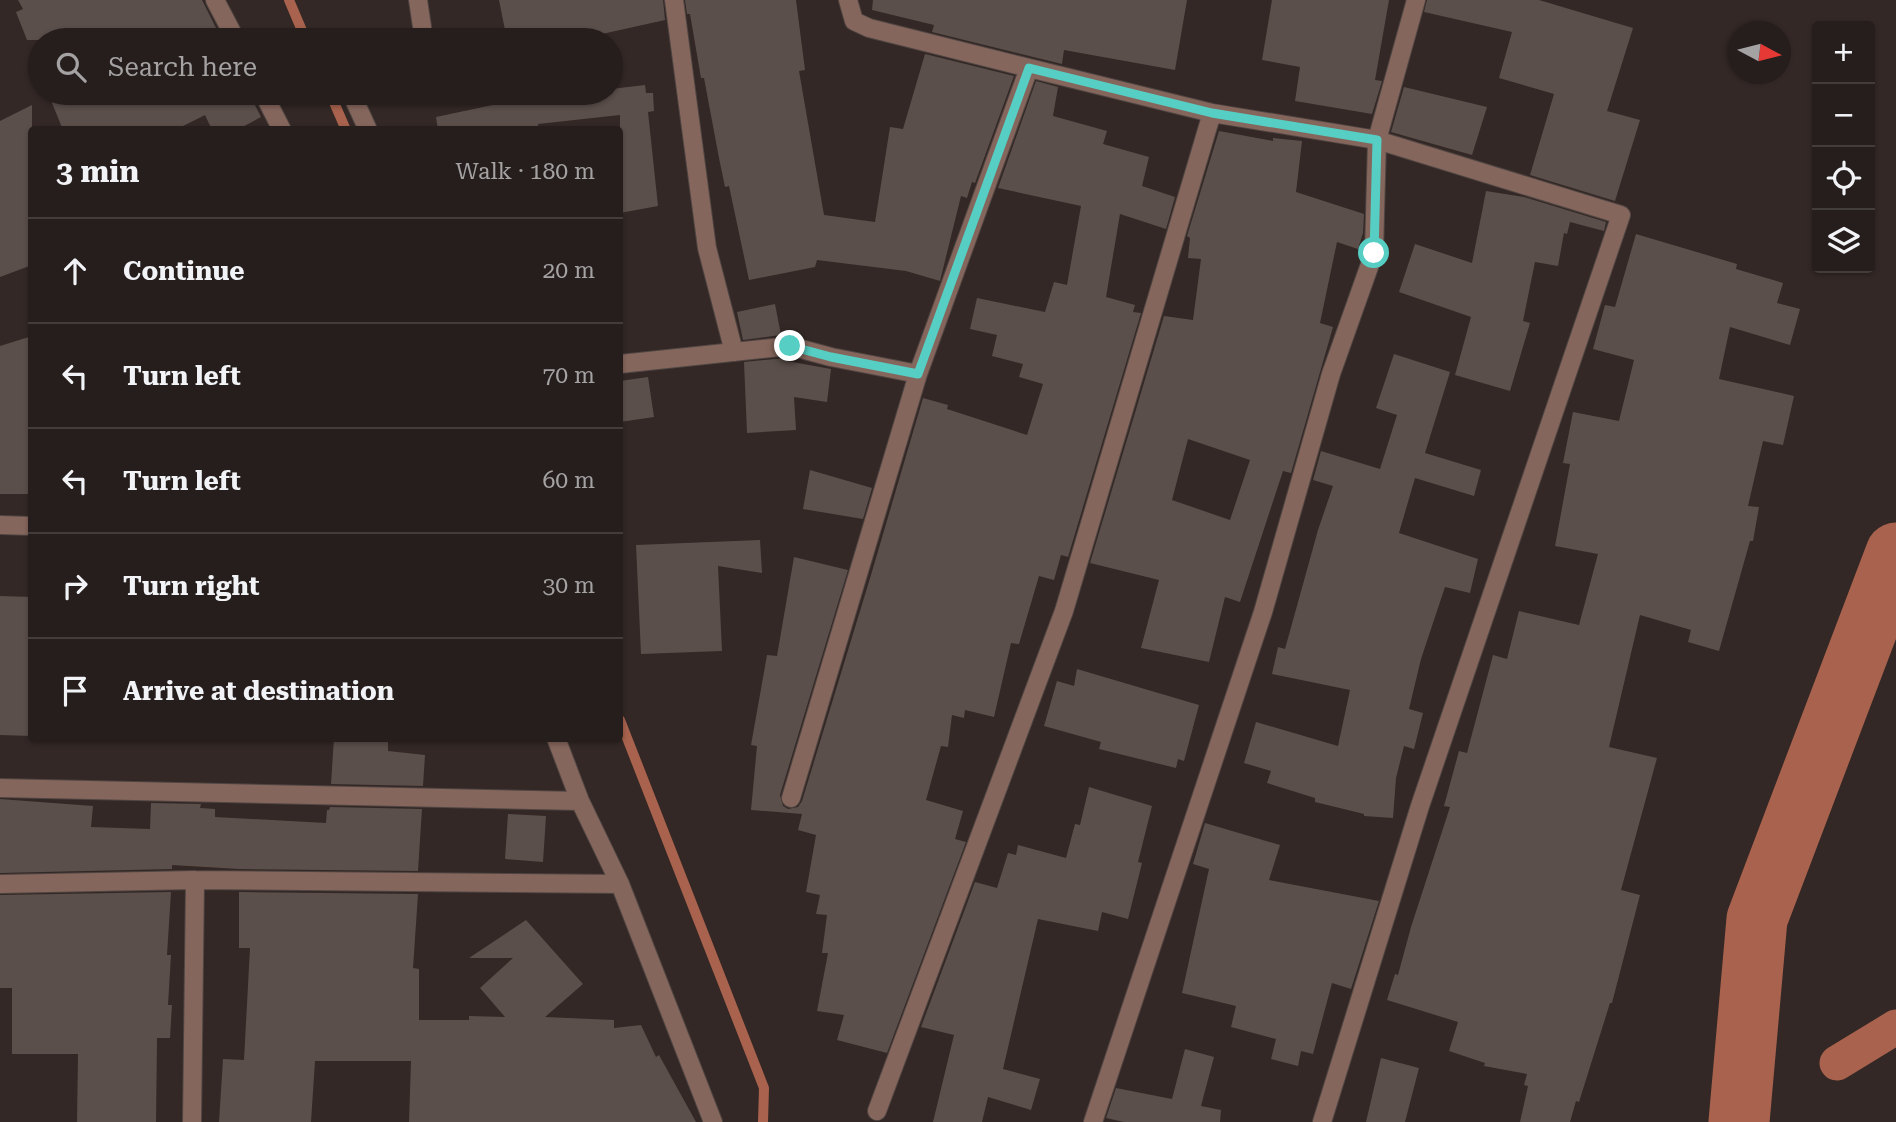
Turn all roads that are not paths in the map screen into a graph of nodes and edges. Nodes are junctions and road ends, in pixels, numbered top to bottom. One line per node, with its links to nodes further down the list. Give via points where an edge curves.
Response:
1 (215, 0): 6 (street)
2 (418, 0): 7 (street)
3 (674, 0): 15 (street, via 706,248)
4 (848, 0): 8 (street, via 854,21 869,28)
5 (1416, 0): 14 (street)
6 (230, 28)
7 (422, 28)
8 (1029, 68): 11 (street); 17 (street)
9 (269, 105): 12 (street)
10 (357, 105): 13 (street)
11 (1212, 113): 14 (street); 27 (street, via 1064,611)
12 (280, 126)
13 (366, 126)
14 (1377, 140): 30 (street, via 1374,253 1331,374 1263,612); 31 (street, via 1621,215 1420,806)
15 (734, 352): 16 (street); 17 (street, via 790,346)
16 (623, 364)
17 (918, 374): 22 (street)
18 (0, 525): 19 (street)
19 (28, 526)
20 (558, 742): 23 (street)
21 (0, 788): 23 (street)
22 (791, 798)
23 (580, 801): 26 (street)
24 (195, 880): 25 (street); 26 (street); 28 (street)
25 (0, 884)
26 (620, 884): 29 (street)
27 (877, 1111)
28 (192, 1122)
29 (713, 1122)
30 (1093, 1122)
31 (1322, 1122)

